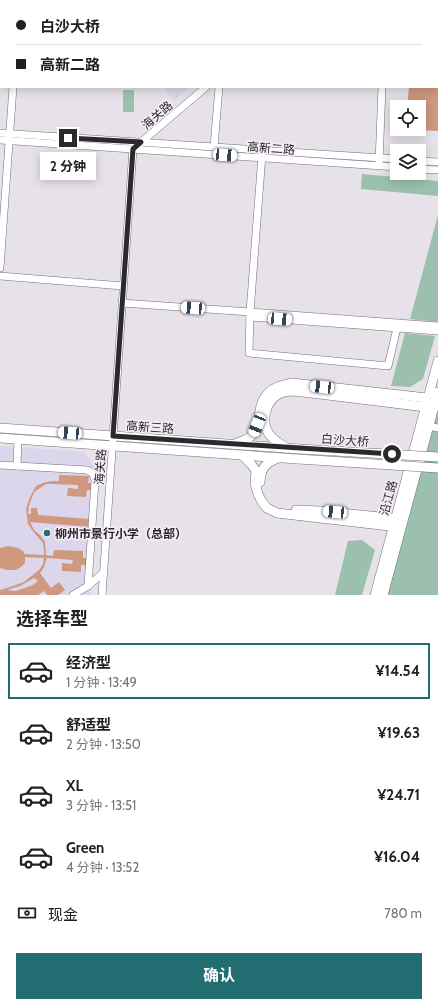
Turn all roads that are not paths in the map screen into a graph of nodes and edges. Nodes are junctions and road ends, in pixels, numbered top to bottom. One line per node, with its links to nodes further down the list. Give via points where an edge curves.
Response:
1 (13, 88): 7 (street)
2 (205, 88): 9 (street, 海关路)
3 (214, 88): 10 (street)
4 (219, 88): 10 (street)
5 (382, 88): 13 (street)
6 (0, 133): 7 (street, 高新二路)
7 (10, 137): 8 (street, 高新二路); 9 (street, 高新二路); 11 (street, 高新二路); 21 (street)
8 (0, 140)
9 (141, 142): 10 (street, 高新二路); 11 (street, 海关路)
10 (212, 147): 12 (street, 高新二路)
11 (133, 149): 12 (street, 高新二路); 23 (street, 海关路)
12 (262, 154): 13 (street, 高新二路); 17 (street, 高新二路); 25 (street)
13 (379, 158): 14 (street, 高新二路); 17 (street)
14 (390, 159)
15 (426, 161): 16 (street)
16 (438, 162)
17 (378, 166): 18 (street, 高新二路)
18 (390, 167)
19 (426, 169): 20 (street)
20 (438, 170)
21 (0, 268)
22 (0, 276): 23 (street)
23 (123, 286): 24 (street, 海关路)
24 (122, 303): 25 (street); 33 (street, 海关路)
25 (250, 314): 26 (street); 27 (street); 27 (street, via 249,353 388,366)
26 (438, 326)
27 (397, 328): 28 (street)
28 (438, 331)
29 (438, 361): 30 (main road, 沿江路)
30 (432, 401): 31 (main road, 沿江路); 36 (main road, via 292,383 274,388 269,393 262,401 254,434 247,440); 38 (main road, via 286,391 269,403 265,420 270,436); 47 (main road, 沿江路)
31 (434, 427): 47 (main road, 沿江路)
32 (0, 428): 33 (main road, 高新三路)
33 (113, 436): 36 (main road, 高新三路); 37 (street, 海关路)
34 (0, 438): 35 (main road, 高新三路)
35 (18, 440): 37 (main road, 高新三路); 45 (street)
36 (232, 444): 38 (main road, 高新三路)
37 (112, 446): 40 (main road, 高新三路); 48 (street, 海关路)
38 (286, 448): 39 (main road, 高新三路)
39 (299, 449): 41 (main road, 白沙大桥, bridge)
40 (242, 455): 42 (main road, 高新三路); 47 (main road, via 256,472 255,483 262,502 277,513)
41 (438, 457)
42 (279, 458): 43 (main road, 高新三路); 47 (main road, via 262,470 260,484 263,495 275,507)
43 (298, 459): 46 (main road, 白沙大桥, bridge)
44 (0, 465): 45 (street)
45 (17, 466): 49 (street, via 87,470 95,475)
46 (438, 468)
47 (399, 523): 52 (main road, 沿江路); 53 (main road, 沿江路)
48 (104, 572): 49 (street); 51 (street, 海关路)
49 (88, 586): 50 (street)
50 (73, 595)
51 (102, 595)
52 (375, 595)
53 (383, 595)

